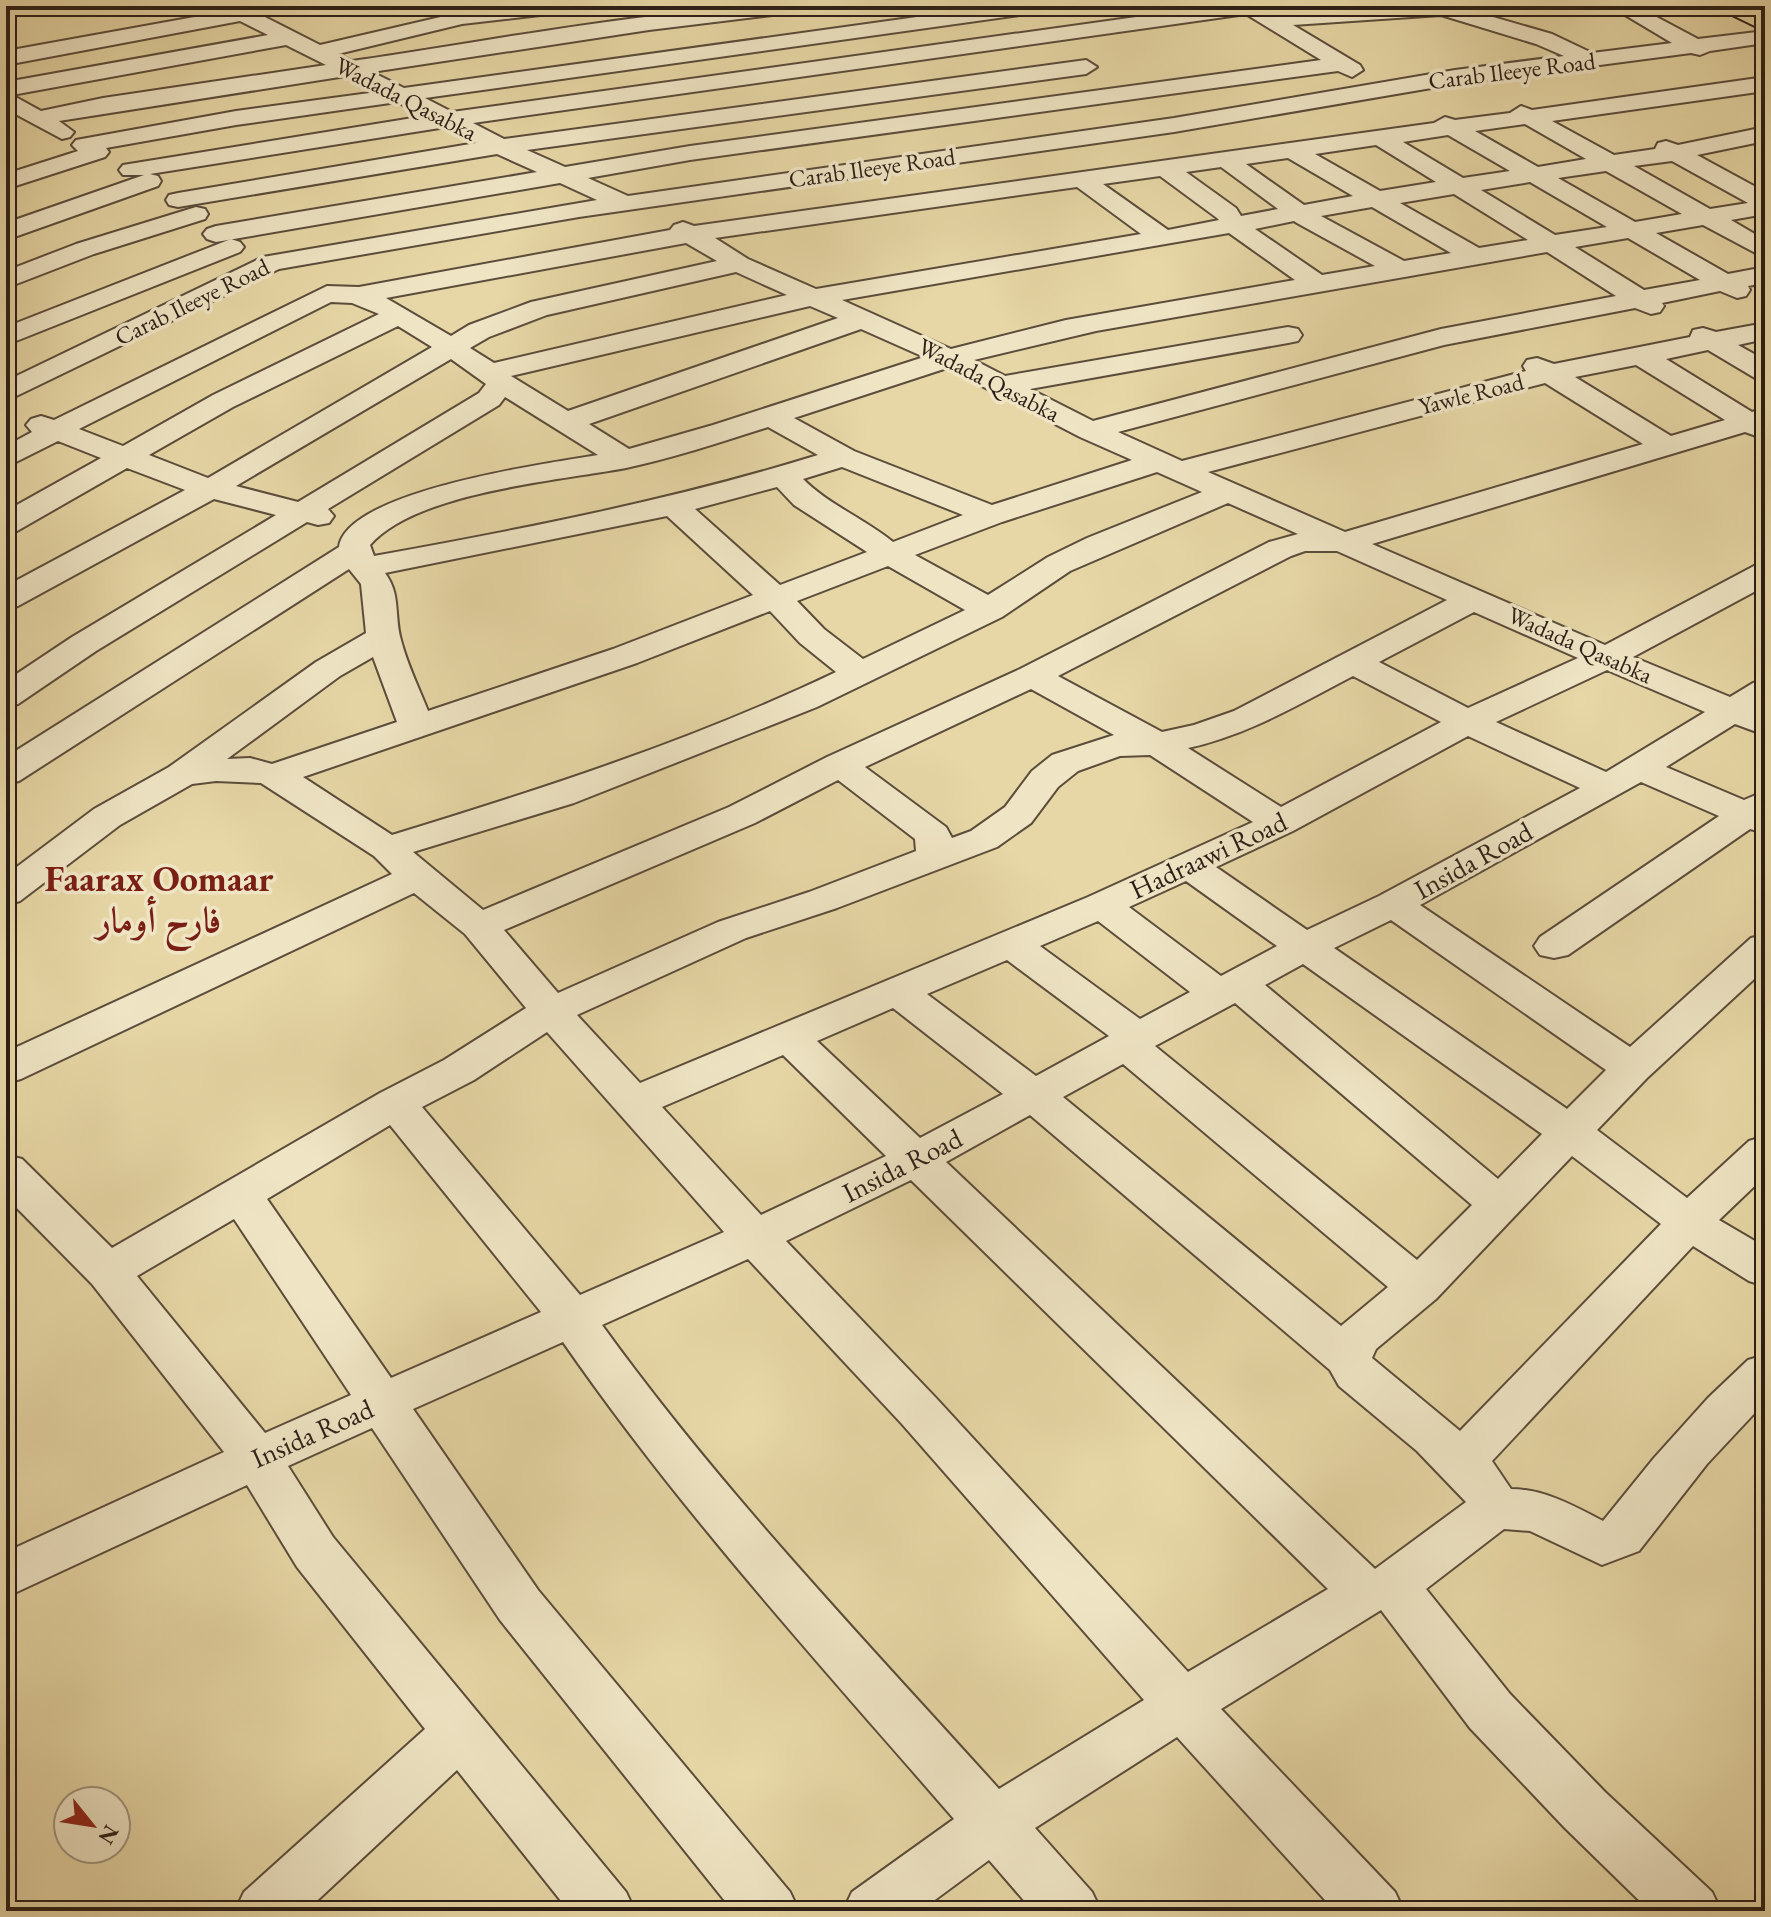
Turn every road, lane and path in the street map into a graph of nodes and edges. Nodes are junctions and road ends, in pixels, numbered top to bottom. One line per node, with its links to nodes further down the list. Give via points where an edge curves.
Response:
1 (286, 6): 10 (street)
2 (566, 6): 20 (street, via 462,18)
3 (797, 6): 15 (street)
4 (939, 6): 12 (street)
5 (1041, 6): 12 (street)
6 (1620, 6): 19 (street)
7 (1732, 6): 14 (highway)
8 (1249, 7): 13 (street); 18 (street)
9 (1437, 7): 13 (street); 23 (street, via 1544,39)
10 (234, 10): 17 (street, Wadada Qasabka); 22 (street, via 183,27)
11 (612, 10): 15 (street)
12 (963, 16): 18 (street); 21 (street)
13 (1272, 20): 24 (street)
14 (1765, 24)
15 (642, 25): 21 (street); 27 (street)
16 (1765, 37): 19 (street, Carab Ileeye Road)
17 (287, 38): 20 (street, Wadada Qasabka); 31 (street)
18 (1024, 41): 25 (street); 29 (street)
19 (1694, 46): 23 (street, Carab Ileeye Road); 30 (street)
20 (316, 53): 27 (street, Wadada Qasabka)
21 (684, 56): 29 (street); 34 (street)
22 (6, 58)
23 (1590, 60): 26 (street, Carab Ileeye Road); 35 (street)
24 (1342, 64): 32 (street); 33 (street)
25 (1086, 67): 33 (street, via 1112,81); 47 (street)
26 (1523, 68): 28 (street, Carab Ileeye Road); 37 (street)
27 (351, 71): 34 (street, Wadada Qasabka); 39 (street)
28 (1455, 77): 32 (street, Carab Ileeye Road); 38 (street)
29 (716, 82): 40 (street)
30 (1763, 86): 35 (street)
31 (6, 89)
32 (1384, 90): 42 (street, Carab Ileeye Road); 43 (street)
33 (1157, 91): 42 (street, via 1170,108); 57 (street)
34 (401, 96): 40 (street, Wadada Qasabka); 48 (street, via 236,118)
35 (1660, 98): 37 (street); 44 (street)
36 (6, 100): 39 (street)
37 (1590, 108): 38 (street); 41 (street)
38 (1529, 117): 43 (street); 53 (street)
39 (38, 118): 48 (street)
40 (450, 121): 47 (street, Wadada Qasabka); 59 (street)
41 (1619, 123)
42 (1174, 125): 55 (street, via 1164,139); 64 (street, Carab Ileeye Road)
43 (1451, 128): 45 (street); 58 (street)
44 (1753, 137): 50 (street); 51 (street)
45 (1381, 138): 49 (street); 62 (street)
46 (1647, 138): 51 (street)
47 (502, 147): 57 (street, Wadada Qasabka); 66 (street, via 411,159)
48 (91, 149): 54 (street); 59 (street)
49 (1293, 151): 52 (street); 63 (street)
50 (1765, 152)
51 (1675, 153): 53 (street); 65 (street)
52 (1226, 160): 55 (street); 67 (street)
53 (1612, 163): 58 (street); 68 (street)
54 (62, 164): 56 (street); 61 (street)
55 (1168, 168): 60 (street); 69 (street, via 1227,213)
56 (6, 171)
57 (564, 174): 64 (street, Wadada Qasabka); 74 (street)
58 (1535, 174): 62 (street); 70 (street)
59 (140, 176): 66 (street); 71 (street)
60 (1082, 180): 72 (street); 73 (street)
61 (6, 182)
62 (1461, 186): 63 (street); 75 (street)
63 (1375, 199): 67 (street); 77 (street)
64 (626, 204): 72 (street, Wadada Qasabka); 78 (street, Carab Ileeye Road)
65 (1765, 204): 68 (street)
66 (187, 207): 74 (street); 82 (street)
67 (1302, 212): 69 (street); 80 (street)
68 (1706, 217): 70 (street); 76 (street)
69 (1234, 225): 73 (street); 84 (street)
70 (1632, 230): 75 (street); 83 (street)
71 (6, 232)
72 (691, 234): 79 (street, Wadada Qasabka); 85 (street)
73 (1163, 238): 86 (street)
74 (224, 240): 78 (street); 95 (street)
75 (1550, 244): 77 (street); 89 (street)
76 (1765, 250)
77 (1476, 257): 80 (street)
78 (272, 262): 85 (street); 105 (street, Carab Ileeye Road)
79 (739, 264): 86 (street, Wadada Qasabka); 97 (street, via 540,308)
80 (1401, 270): 84 (street)
81 (1765, 275): 83 (street)
82 (6, 280)
83 (1727, 283): 88 (street); 89 (street)
84 (1317, 284): 87 (street)
85 (357, 295): 90 (street); 110 (street, via 327,294 301,305)
86 (814, 297): 91 (street, Wadada Qasabka); 103 (street)
87 (1239, 298): 94 (street); 99 (street, via 1033,337)
88 (1752, 299)
89 (1641, 300): 92 (street); 96 (street)
90 (399, 315): 97 (street); 113 (street, via 223,401)
91 (863, 319): 99 (street, Wadada Qasabka); 108 (street)
92 (1489, 330): 100 (street, via 1441,337); 102 (street)
93 (1765, 331): 96 (street, Yawle Road)
94 (1288, 335): 100 (street); 104 (street)
95 (6, 337)
96 (1713, 342): 98 (street, Yawle Road); 101 (street)
97 (451, 347): 103 (street); 119 (street)
98 (1640, 355): 102 (street, Yawle Road); 109 (street)
99 (951, 359): 104 (street, Wadada Qasabka); 107 (street)
100 (1327, 368): 111 (street)
101 (1765, 372)
102 (1547, 374): 112 (street); 117 (street, Yawle Road)
103 (496, 377): 108 (street); 122 (street, via 489,399)
104 (1002, 385): 111 (street, Wadada Qasabka)
105 (6, 392)
106 (6, 412): 110 (street)
107 (773, 418): 114 (street); 116 (street)
108 (566, 422): 116 (street)
109 (1759, 423): 112 (street)
110 (56, 430): 113 (street); 115 (street)
111 (1090, 431): 117 (street, Wadada Qasabka)
112 (1665, 445): 125 (street)
113 (129, 457): 119 (street); 124 (street)
114 (843, 457): 118 (street); 123 (street)
115 (6, 458)
116 (625, 459): 126 (street, via 410,505)
117 (1171, 466): 120 (street, Wadada Qasabka); 123 (street, Yawle Road)
118 (783, 476): 121 (street); 127 (street, via 805,498)
119 (210, 489): 122 (street); 130 (street)
120 (1228, 492): 125 (street, Wadada Qasabka); 132 (street, via 1059,564)
121 (672, 504): 126 (street, via 493,544); 129 (street)
122 (304, 511): 126 (street); 138 (street)
123 (991, 515): 127 (street, Yawle Road)
124 (6, 524)
125 (1344, 542): 131 (street, Wadada Qasabka); 137 (street, via 1303,542 1280,549)
126 (361, 550): 133 (street, via 377,584); 144 (street)
127 (888, 553): 129 (street, Yawle Road); 132 (street)
128 (1765, 573): 134 (street, Hadraawi Road)
129 (774, 596): 136 (street, via 812,636); 141 (street, Yawle Road, via 625,656)
130 (6, 599)
131 (1473, 599): 134 (street, Wadada Qasabka); 135 (street)
132 (990, 610): 136 (street)
133 (383, 637): 141 (street); 145 (street, via 328,669)
134 (1606, 658): 139 (street, Wadada Qasabka); 140 (street, Hadraawi Road)
135 (1353, 662): 140 (street); 142 (street, via 1246,718)
136 (859, 673): 151 (street, via 805,700)
137 (1032, 676): 142 (street); 143 (street)
138 (6, 697)
139 (1753, 708): 147 (street, Insida Road)
140 (1467, 722): 147 (street); 149 (street, Hadraawi Road)
141 (417, 728): 146 (street, Yawle Road)
142 (1157, 744): 149 (street); 150 (street, via 1116,745 1065,763 1045,779 1018,815 984,839)
143 (840, 765): 150 (street, via 933,835 936,849); 156 (street, via 742,815)
144 (6, 773)
145 (182, 775): 146 (street, via 250,769); 153 (street, via 107,817)
146 (274, 775): 151 (street)
147 (1623, 778): 148 (street); 154 (street, Insida Road)
148 (1758, 813): 159 (street)
149 (1280, 823): 152 (street, Hadraawi Road)
150 (929, 859): 163 (street, via 732,930)
151 (402, 862): 156 (street); 167 (street)
152 (1188, 865): 155 (street, Hadraawi Road); 158 (street)
153 (6, 893)
154 (1393, 904): 158 (street, Insida Road); 166 (street)
155 (1102, 905): 157 (street, Hadraawi Road); 162 (street)
156 (479, 926): 163 (street)
157 (1009, 942): 161 (street, Hadraawi Road); 165 (street)
158 (1306, 946): 162 (street, Insida Road); 171 (street)
159 (1554, 946)
160 (1765, 947): 166 (street)
161 (895, 990): 164 (street, Hadraawi Road); 168 (street)
162 (1229, 990): 165 (street, Insida Road); 176 (street)
163 (551, 1011): 169 (street); 170 (street, via 459,1070)
164 (788, 1036): 169 (street, Hadraawi Road); 173 (street)
165 (1131, 1041): 168 (street, Insida Road); 181 (street)
166 (1632, 1068): 171 (street)
167 (6, 1069)
168 (1034, 1096): 173 (street, Insida Road); 183 (street)
169 (635, 1102): 178 (street)
170 (395, 1103): 175 (street); 182 (street)
171 (1570, 1132): 176 (street); 177 (street)
172 (1765, 1151): 177 (street)
173 (915, 1160): 178 (street, Insida Road); 190 (street)
174 (6, 1170): 180 (street)
175 (241, 1195): 180 (street); 185 (street)
176 (1500, 1205): 181 (street)
177 (1689, 1222): 179 (street); 187 (street, via 1470,1452)
178 (755, 1237): 182 (street, Insida Road); 191 (street)
179 (1765, 1269)
180 (108, 1272): 186 (street)
181 (1419, 1287): 183 (street, via 1358,1338)
182 (570, 1316): 185 (street, Insida Road); 193 (street, via 677,1459)
183 (1348, 1358): 187 (street, via 1356,1373)
184 (1765, 1373): 188 (street, via 1687,1452 1612,1542 1592,1540 1543,1514)
185 (380, 1402): 186 (street, Insida Road); 196 (street, via 519,1605)
186 (257, 1458): 189 (street, Insida Road); 192 (street, via 315,1552)
187 (1456, 1459): 188 (street, via 1484,1487)
188 (1494, 1509): 190 (street)
189 (6, 1576)
190 (1379, 1589): 191 (street); 200 (street, via 1585,1810)
191 (1185, 1704): 193 (street); 199 (street)
192 (459, 1733): 194 (street); 195 (street)
193 (994, 1823): 197 (street); 198 (street)
194 (265, 1911)
195 (605, 1911)
196 (769, 1911)
197 (873, 1911)
198 (1071, 1911)
199 (1374, 1911)
200 (1691, 1911)

